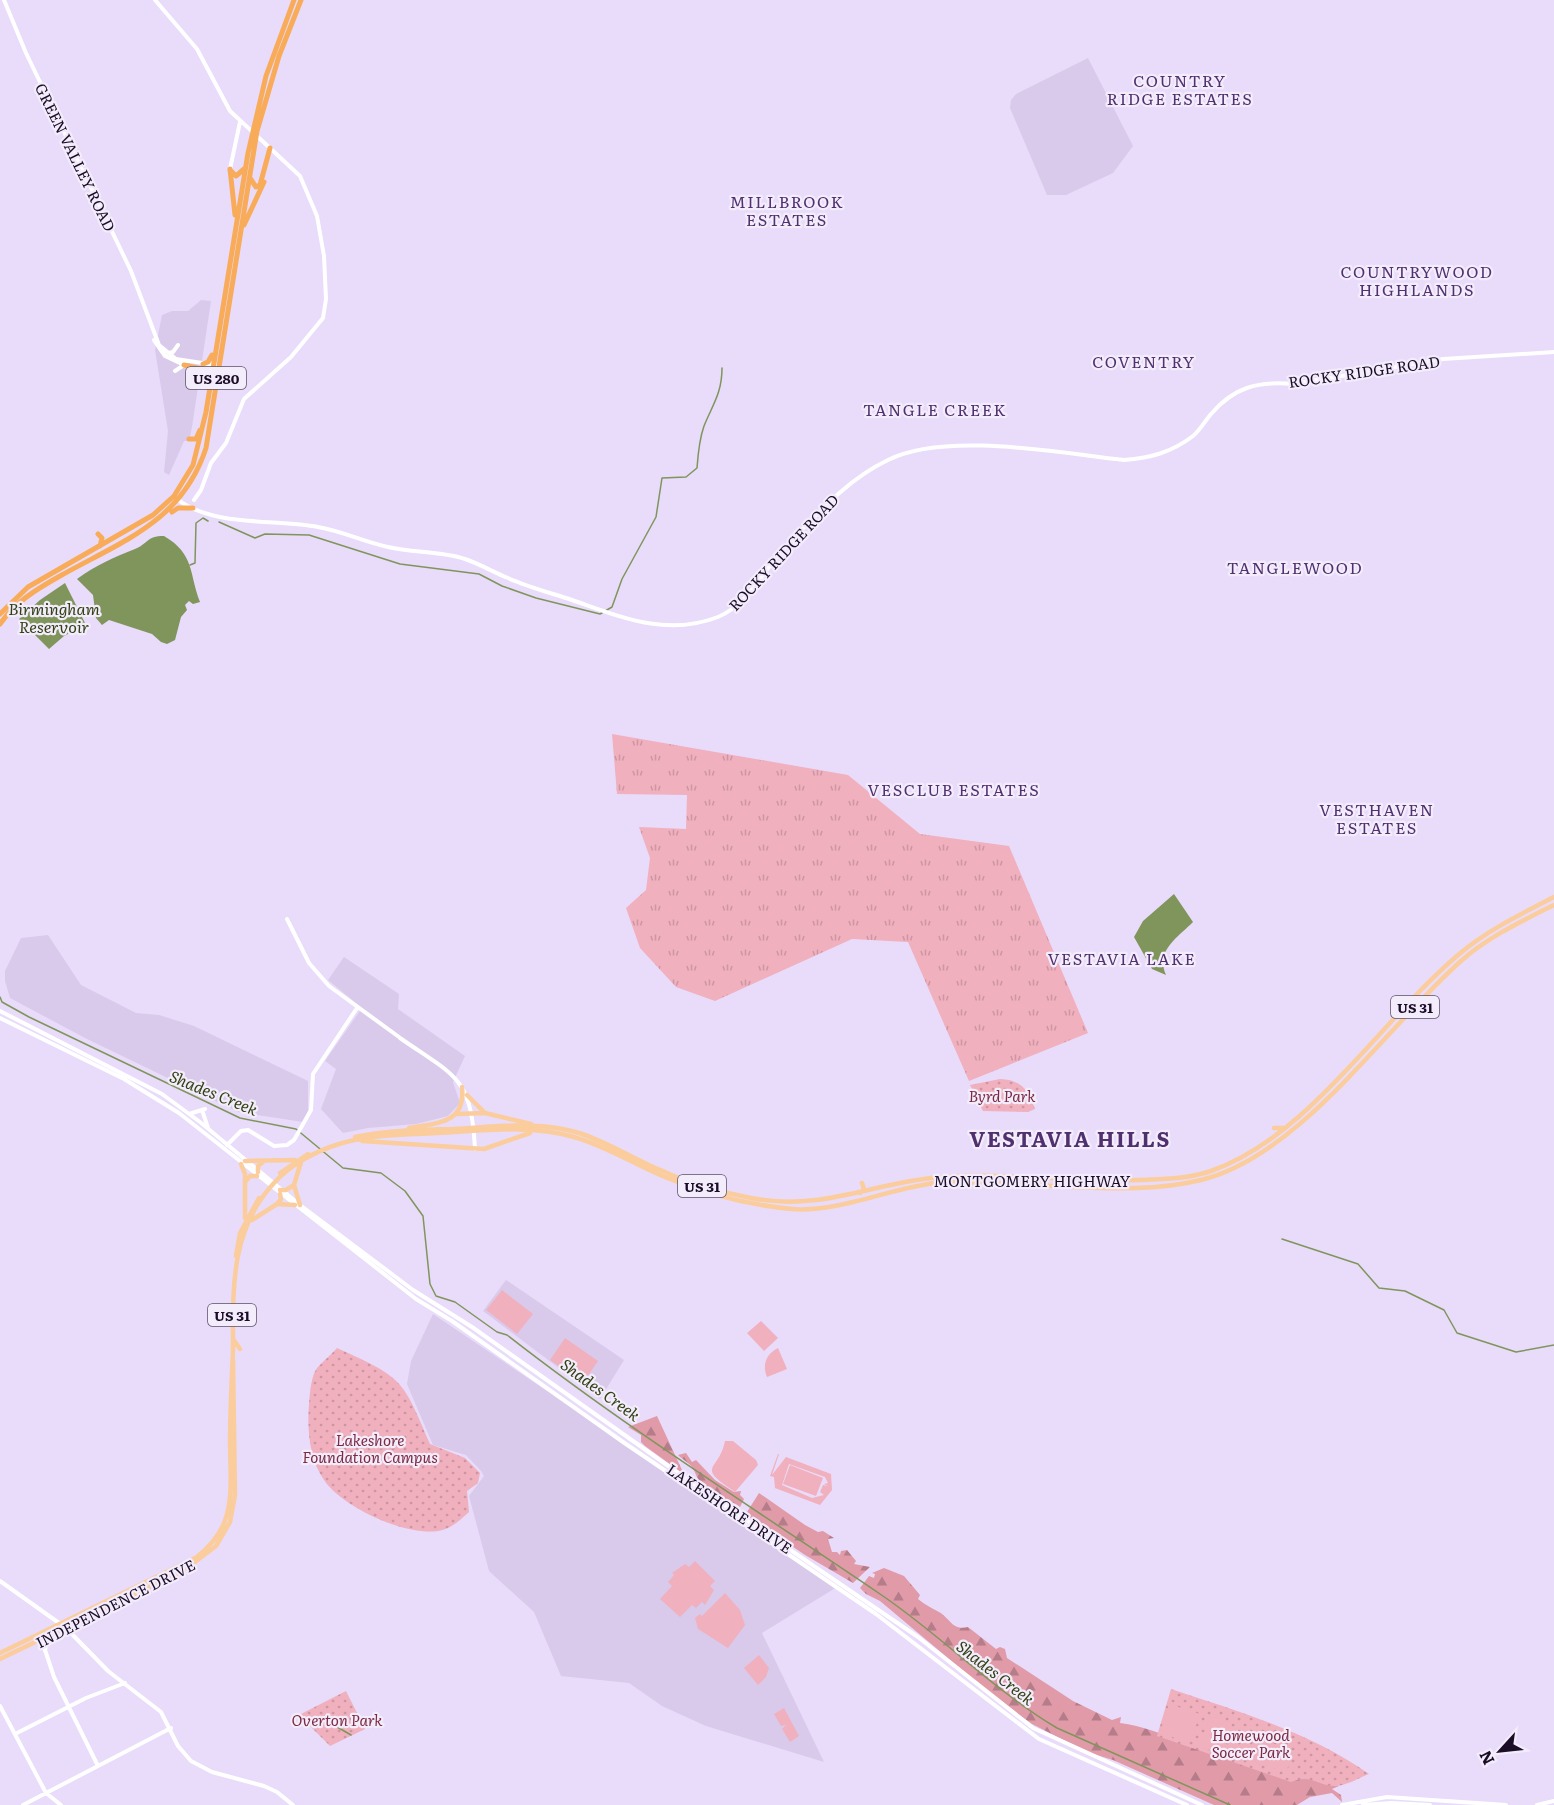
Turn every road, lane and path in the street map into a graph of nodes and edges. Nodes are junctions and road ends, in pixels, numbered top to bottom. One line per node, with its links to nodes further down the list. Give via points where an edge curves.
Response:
1 (4, 0): 19 (main road, GREEN VALLEY ROAD)
2 (155, 0): 7 (main road, via 197,49)
3 (294, 0): 5 (highway, US 280)
4 (301, 0): 6 (highway, US 280)
5 (274, 54): 6 (highway); 14 (highway, US 280)
6 (270, 84): 16 (highway, US 280)
7 (235, 118): 8 (main road); 10 (main road)
8 (240, 122): 9 (main road); 10 (main road)
9 (247, 128): 10 (main road); 11 (main road)
10 (237, 130): 15 (main road)
11 (271, 149): 12 (main road); 13 (main road); 16 (highway, via 260,185 253,185)
12 (278, 155): 13 (main road); 33 (main road, via 304,183 317,216 324,256 325,312 291,357 244,399 226,443 211,463)
13 (269, 157): 17 (main road)
14 (245, 168): 15 (highway, via 237,176); 18 (highway, US 280)
15 (230, 169): 18 (highway)
16 (249, 175): 18 (highway, US 280)
17 (264, 182): 18 (highway)
18 (238, 231): 20 (highway, US 280); 26 (highway, US 280)
19 (148, 314): 23 (main road, GREEN VALLEY ROAD, via 153,333); 25 (main road, GREEN VALLEY ROAD, via 156,346 165,356)
20 (217, 343): 24 (highway, via 211,360); 26 (highway, US 280)
21 (178, 345): 23 (main road)
22 (1554, 352): 34 (main road, ROCKY RIDGE ROAD, via 1443,359 1293,384 1252,385 1222,401 1196,434 1144,458 1125,460 959,446 901,454 875,466 827,502 733,609 717,618 676,627 630,621 456,557 388,548 317,527 252,522)
23 (167, 353): 24 (main road, via 176,359)
24 (203, 364): 26 (main road)
25 (184, 365): 26 (main road, GREEN VALLEY ROAD); 27 (main road); 28 (highway, via 205,370)
26 (215, 367): 28 (highway, US 280); 31 (highway, US 280, via 206,448)
27 (175, 370)
28 (210, 386): 29 (highway, US 280)
29 (204, 423): 30 (highway, US 280); 30 (highway, via 196,439 189,439)
30 (198, 452): 32 (highway, US 280)
31 (187, 489): 32 (highway, US 280); 34 (highway, via 184,500)
32 (176, 499): 34 (main road, ROCKY RIDGE ROAD); 35 (highway, US 280); 36 (highway, US 280, via 154,523)
33 (194, 500)
34 (191, 507): 36 (highway, via 174,509 158,523)
35 (142, 522): 37 (highway, US 280); 37 (highway, via 113,536 99,535)
36 (137, 533): 38 (highway, US 280)
37 (99, 548): 38 (highway); 39 (highway, via 28,586)
38 (34, 590): 40 (highway, US 280)
39 (0, 614)
40 (0, 624)
41 (1554, 897): 42 (main road, MONTGOMERY HIGHWAY / US 31)
42 (1547, 900): 43 (main road); 45 (main road, MONTGOMERY HIGHWAY / US 31)
43 (1552, 906): 46 (main road, MONTGOMERY HIGHWAY / US 31)
44 (287, 919): 47 (main road, via 315,970)
45 (1497, 928): 46 (main road); 49 (main road, MONTGOMERY HIGHWAY / US 31, via 1459,954)
46 (1492, 939): 51 (main road, MONTGOMERY HIGHWAY / US 31, via 1462,959)
47 (357, 1008): 52 (main road, via 449,1072); 65 (main road, via 314,1073 311,1110 300,1133 280,1146 248,1130)
48 (0, 1011): 56 (main road, via 151,1087)
49 (1397, 1014): 51 (main road); 59 (main road, MONTGOMERY HIGHWAY / US 31)
50 (0, 1018): 68 (main road, via 148,1093)
51 (1402, 1019): 63 (main road, MONTGOMERY HIGHWAY / US 31, via 1314,1111 1279,1141 1228,1171 1164,1188 943,1182 919,1184 830,1206 792,1209 692,1187 589,1141)
52 (462, 1087): 53 (main road); 57 (main road, via 463,1101)
53 (467, 1095): 54 (main road); 55 (main road)
54 (473, 1112): 55 (main road); 57 (main road); 69 (main road)
55 (484, 1113): 58 (main road)
56 (189, 1114): 61 (main road); 61 (main road, via 204,1111)
57 (456, 1115): 62 (main road, via 445,1121)
58 (540, 1127): 62 (main road, MONTGOMERY HIGHWAY / US 31); 82 (main road, MONTGOMERY HIGHWAY / US 31, via 576,1132 674,1176 736,1195 812,1202)
59 (1288, 1127): 60 (main road); 82 (main road, MONTGOMERY HIGHWAY / US 31, via 1246,1156 1197,1175 1106,1182 942,1177)
60 (1274, 1128)
61 (208, 1129): 64 (main road)
62 (391, 1132): 67 (main road, MONTGOMERY HIGHWAY / US 31)
63 (545, 1132): 66 (main road, MONTGOMERY HIGHWAY / US 31, via 475,1131); 69 (main road)
64 (220, 1140): 65 (main road); 68 (main road)
65 (231, 1140): 68 (main road); 70 (main road)
66 (353, 1140): 67 (main road, MONTGOMERY HIGHWAY / US 31); 69 (main road)
67 (336, 1143): 71 (main road, MONTGOMERY HIGHWAY / US 31)
68 (225, 1147): 70 (main road); 72 (main road)
69 (475, 1149)
70 (232, 1150): 72 (main road)
71 (299, 1161): 74 (main road); 76 (main road, MONTGOMERY HIGHWAY / US 31); 78 (main road)
72 (243, 1162): 73 (main road); 75 (main road); 77 (main road)
73 (264, 1162): 74 (main road); 75 (main road, via 258,1166)
74 (274, 1162): 76 (main road)
75 (258, 1174): 77 (main road); 80 (main road); 81 (main road)
76 (282, 1174): 78 (main road, via 290,1175); 80 (main road, MONTGOMERY HIGHWAY / US 31)
77 (245, 1182): 83 (main road)
78 (294, 1183): 81 (main road); 86 (main road)
79 (862, 1183): 82 (main road, via 864,1189)
80 (271, 1184): 81 (main road, LAKESHORE DRIVE); 84 (main road, MONTGOMERY HIGHWAY / US 31); 84 (main road, MONTGOMERY HIGHWAY / US 31)
81 (280, 1192): 85 (main road); 86 (main road, LAKESHORE DRIVE)
82 (860, 1193)
83 (246, 1197): 84 (main road); 88 (main road)
84 (257, 1203): 87 (main road, via 259,1211); 88 (main road, MONTGOMERY HIGHWAY / US 31)
85 (277, 1204): 86 (main road); 87 (main road)
86 (298, 1205): 90 (main road, LAKESHORE DRIVE, via 409,1294)
87 (264, 1211): 88 (main road)
88 (246, 1223): 89 (main road, MONTGOMERY HIGHWAY / US 31, via 236,1245)
89 (236, 1256): 91 (main road, INDEPENDENCE DRIVE / US 31)
90 (453, 1318): 107 (main road, LAKESHORE DRIVE, via 918,1637 1033,1728); 108 (main road, LAKESHORE DRIVE, via 623,1442 884,1619 1007,1716)
91 (232, 1338): 92 (main road); 95 (main road, INDEPENDENCE DRIVE / US 31, via 229,1505 218,1535 197,1557)
92 (240, 1349)
93 (0, 1581): 94 (main road)
94 (51, 1617): 95 (main road); 96 (main road)
95 (64, 1626): 96 (main road, INDEPENDENCE DRIVE / US 31); 97 (main road, INDEPENDENCE DRIVE / US 31); 102 (main road)
96 (54, 1629): 98 (main road, INDEPENDENCE DRIVE / US 31)
97 (47, 1637): 98 (main road, INDEPENDENCE DRIVE / US 31); 100 (main road)
98 (41, 1638): 99 (main road, INDEPENDENCE DRIVE / US 31); 100 (main road); 101 (main road, INDEPENDENCE DRIVE / US 31)
99 (0, 1653)
100 (44, 1654): 104 (main road)
101 (0, 1659)
102 (125, 1683): 104 (main road); 105 (main road, via 161,1712)
103 (0, 1706): 106 (main road)
104 (69, 1707): 106 (main road); 109 (main road)
105 (171, 1728): 109 (main road); 114 (main road, via 186,1756 200,1767 264,1786)
106 (15, 1734): 110 (main road)
107 (1061, 1743): 108 (main road); 116 (main road, LAKESHORE DRIVE)
108 (1058, 1749): 115 (main road, LAKESHORE DRIVE)
109 (98, 1766): 110 (main road)
110 (46, 1793): 112 (main road); 113 (main road)
111 (1554, 1801): 121 (main road)
112 (23, 1805)
113 (61, 1805)
114 (293, 1805)
115 (1187, 1805)
116 (1202, 1805)
117 (1342, 1805): 120 (main road, via 1387,1797)
118 (1363, 1805): 119 (main road)
119 (1430, 1805)
120 (1506, 1805)
121 (1537, 1805)

